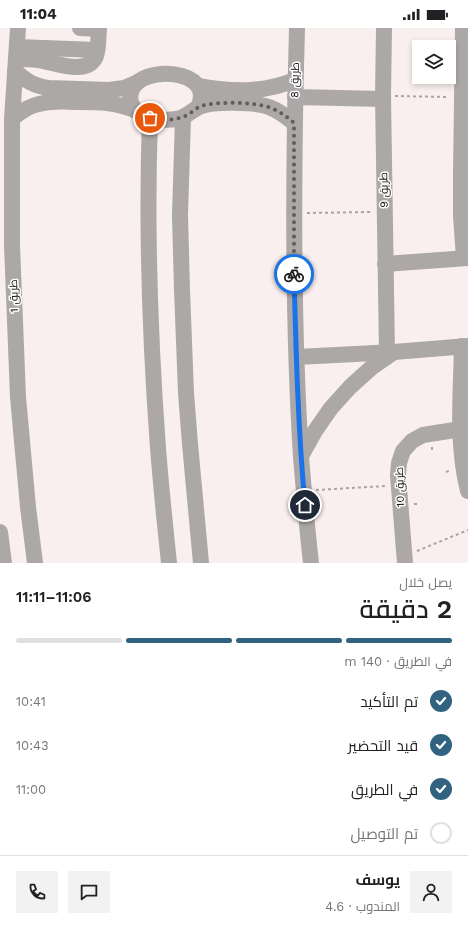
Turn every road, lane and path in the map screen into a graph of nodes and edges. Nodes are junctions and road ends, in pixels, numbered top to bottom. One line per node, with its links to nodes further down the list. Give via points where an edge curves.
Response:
1 (18, 28): 7 (street, طريق 1)
2 (80, 28): 3 (street)
3 (99, 28): 7 (street, via 96,57 83,67)
4 (296, 28): 8 (street, طريق 8)
5 (384, 28): 12 (street, طريق 9)
6 (465, 39): 13 (street)
7 (16, 59): 9 (street, via 22,78 40,87 116,89); 18 (street, طريق 1)
8 (295, 80): 10 (street, via 258,90); 11 (street, طريق 8)
9 (138, 82): 10 (street, via 154,75 171,74 188,78); 15 (street, via 131,91 131,102)
10 (199, 86): 14 (street, via 202,97)
11 (295, 97): 12 (street); 19 (street, طريق 8)
12 (383, 97): 13 (path); 20 (street, طريق 9)
13 (462, 97): 17 (street)
14 (198, 108): 16 (street); 19 (street, via 225,103 259,104 282,113)
15 (144, 115): 16 (street, via 157,120); 18 (street, via 120,105 63,101 38,104); 37 (street, via 158,449)
16 (183, 117): 38 (street, via 180,208 186,393)
17 (465, 118): 22 (street, via 462,216)
18 (12, 119): 36 (street, طريق 1, via 12,245 16,350 23,452)
19 (294, 123): 21 (street, طريق 8)
20 (384, 212): 21 (path); 23 (street, طريق 9)
21 (294, 213): 26 (street, طريق 8)
22 (466, 258): 23 (street)
23 (385, 264): 25 (street, طريق 9)
24 (465, 346): 25 (street); 27 (street)
25 (390, 352): 26 (street); 28 (street, via 360,377 331,408)
26 (297, 357): 28 (street, طريق 8)
27 (461, 429): 29 (street, طريق 10, via 423,435 412,441 403,451 399,463); 31 (street)
28 (301, 456): 30 (street, طريق 8)
29 (399, 485): 30 (path); 34 (street, طريق 10)
30 (304, 491): 39 (street, طريق 8)
31 (468, 491)
32 (468, 530): 34 (path)
33 (0, 532): 35 (street)
34 (405, 560)
35 (4, 563)
36 (35, 563)
37 (169, 563)
38 (201, 563)
39 (311, 563)

